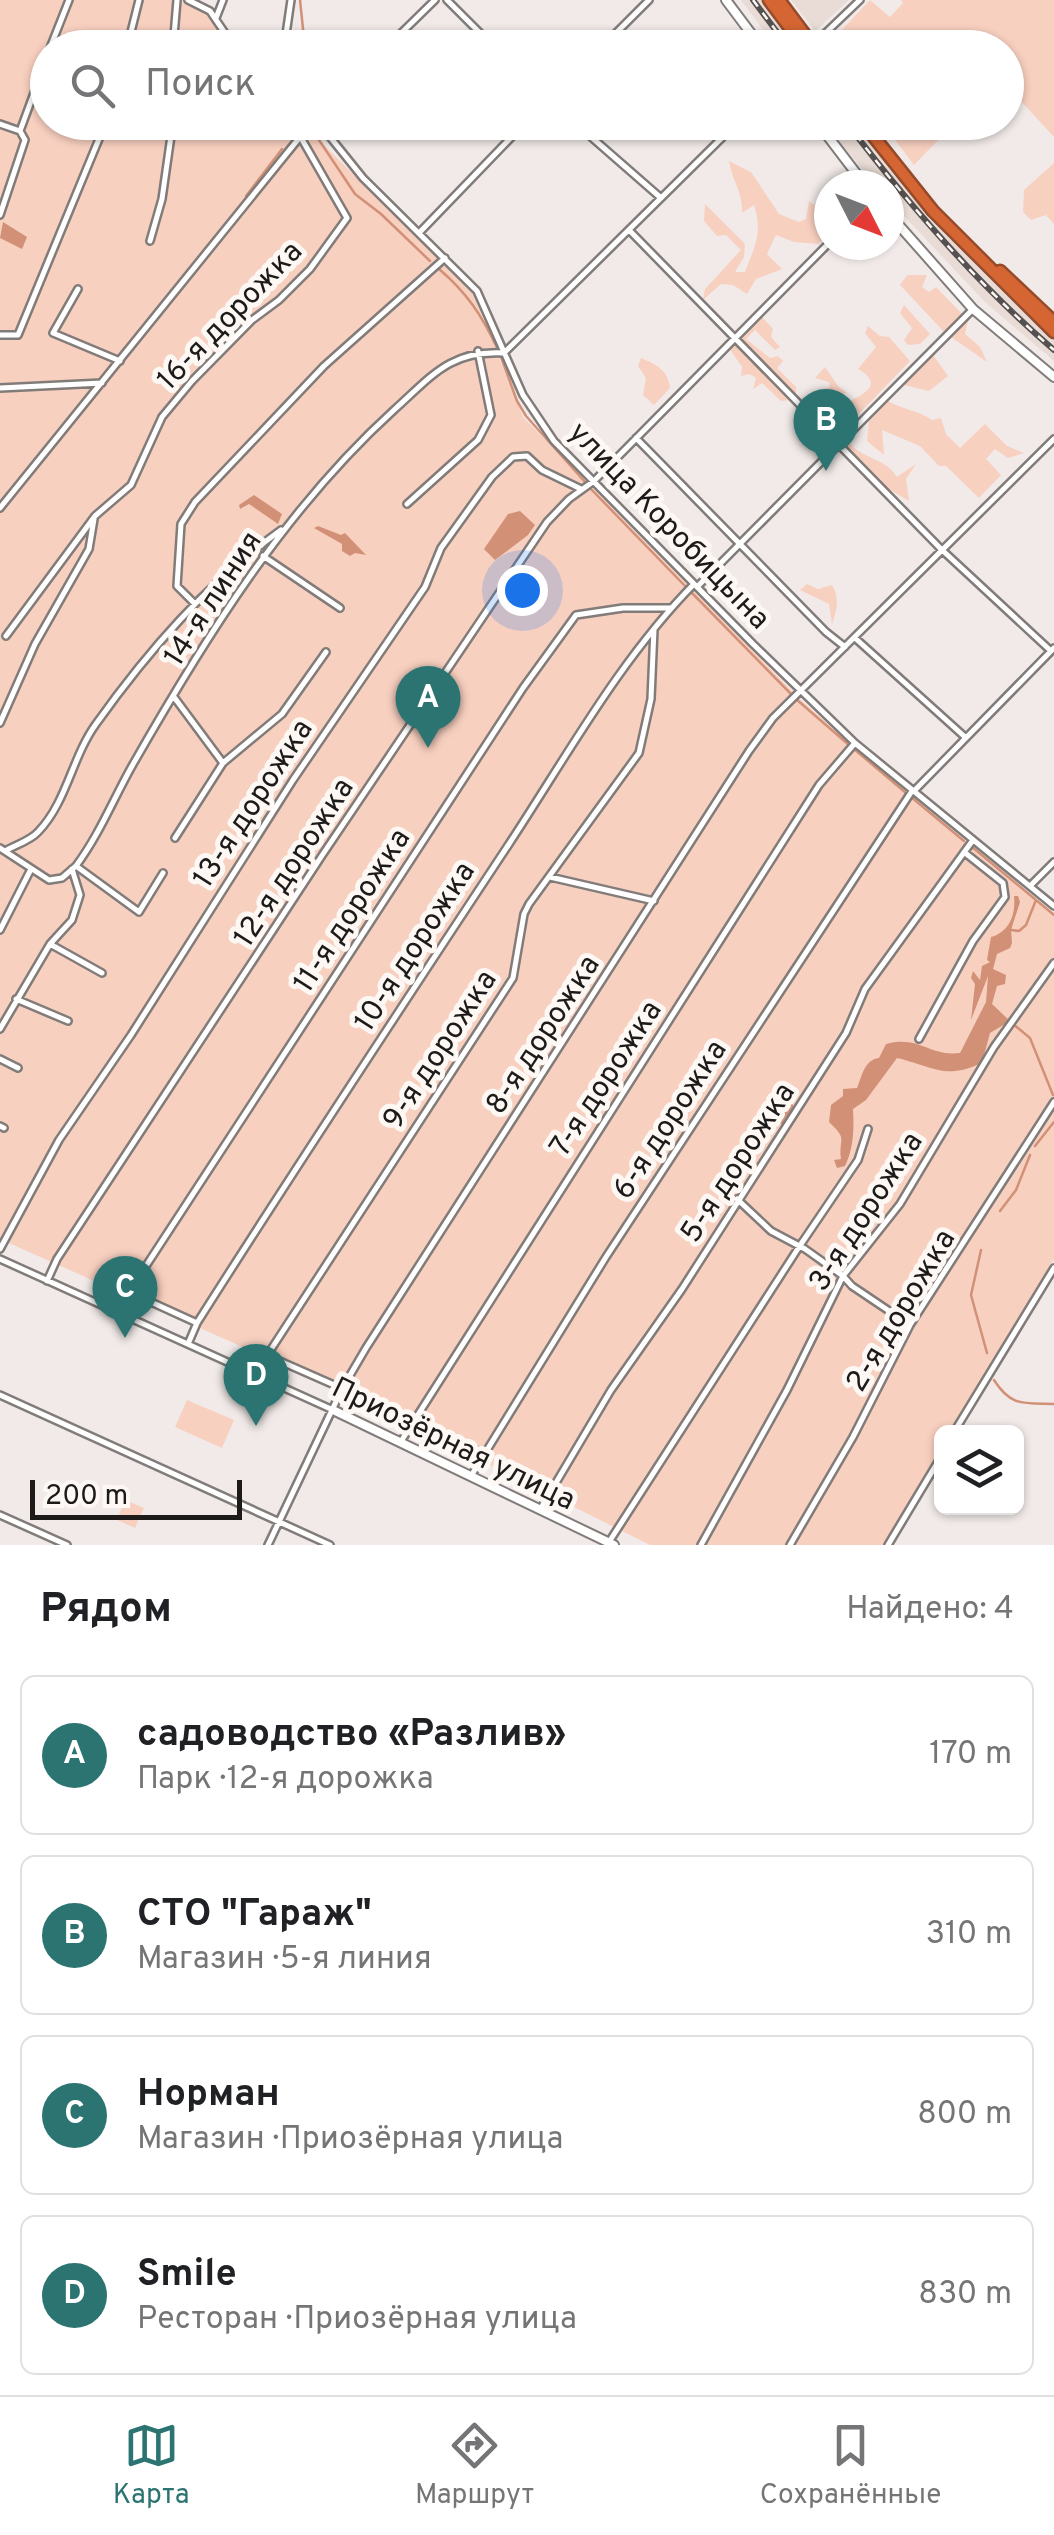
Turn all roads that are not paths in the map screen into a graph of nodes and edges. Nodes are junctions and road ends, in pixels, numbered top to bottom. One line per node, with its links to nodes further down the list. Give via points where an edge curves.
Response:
1 (69, 0): 15 (street)
2 (140, 0): 16 (street)
3 (177, 0): 17 (street)
4 (188, 0): 14 (street)
5 (223, 0): 14 (street)
6 (291, 0): 19 (street)
7 (435, 0): 20 (street)
8 (447, 0): 21 (street)
9 (649, 0): 22 (street)
10 (726, 0): 23 (street)
11 (769, 0): 24 (highway)
12 (778, 0): 25 (highway)
13 (860, 0): 26 (street)
14 (216, 18): 18 (street)
15 (57, 30)
16 (132, 30)
17 (174, 30)
18 (224, 30)
19 (287, 30)
20 (404, 30)
21 (477, 30)
22 (619, 30)
23 (748, 30)
24 (796, 30)
25 (799, 30)
26 (829, 30)
27 (30, 104): 29 (street)
28 (0, 124): 29 (street)
29 (20, 131): 43 (street, via 25,140)
30 (99, 140): 54 (street, via 18,335)
31 (170, 140): 47 (street)
32 (298, 140): 58 (street)
33 (302, 140): 69 (street, 16-я дорожка, via 347,218 310,269 192,381 162,417 132,485)
34 (332, 140): 46 (street, улица Коробицына)
35 (509, 140): 46 (street)
36 (595, 140): 42 (street)
37 (720, 140): 42 (street)
38 (830, 140): 41 (street)
39 (876, 140): 53 (highway, via 933,211)
40 (886, 140): 52 (highway, via 948,216)
41 (853, 170)
42 (662, 198): 44 (street)
43 (0, 215)
44 (630, 231): 55 (street); 57 (street)
45 (904, 231): 51 (street)
46 (420, 232): 49 (street, улица Коробицына)
47 (150, 241)
48 (814, 257): 55 (street, 12-я дорожка)
49 (445, 258): 57 (street, улица Коробицына, via 477,291); 75 (street, via 324,366 195,502 181,524 177,586)
50 (78, 289): 58 (street, via 54,334)
51 (973, 310): 59 (street); 64 (street, 10-я дорожка)
52 (1054, 322)
53 (1054, 332)
54 (0, 335)
55 (733, 338): 62 (street, 12-я дорожка); 64 (street)
56 (478, 352): 57 (street); 67 (street, via 491,415 478,440); 70 (street, 14-я линия, via 461,356 386,418 327,474)
57 (504, 353): 65 (street, улица Коробицына, via 554,441)
58 (120, 362): 60 (street)
59 (1054, 377)
60 (102, 383): 61 (street); 68 (street)
61 (0, 388)
62 (636, 438): 65 (street, 12-я дорожка); 71 (street)
63 (1054, 439): 72 (street, 8-я дорожка)
64 (840, 443): 71 (street, 10-я дорожка); 72 (street)
65 (594, 482): 66 (street, 12-я дорожка); 74 (street, улица Коробицына)
66 (581, 489): 116 (street, 13-я дорожка, via 527,456 513,457 492,477 59,1140); 121 (street, 12-я дорожка, via 547,522 323,854)
67 (407, 504)
68 (0, 508)
69 (95, 516): 79 (street, 16-я дорожка); 86 (street, via 89,549)
70 (287, 526): 73 (street, 14-я линия); 75 (street)
71 (739, 544): 74 (street, 10-я дорожка); 81 (street)
72 (942, 549): 80 (street, 8-я дорожка); 82 (street)
73 (264, 556): 76 (street); 85 (street, 14-я линия)
74 (695, 585): 77 (street, 10-я дорожка); 84 (street, улица Коробицына)
75 (195, 604): 93 (street, via 134,670 92,730 51,816 36,835)
76 (340, 608)
77 (670, 608): 78 (street, 10-я дорожка); 122 (street, 11-я дорожка, via 576,616)
78 (654, 626): 99 (street, 9-я дорожка, via 651,699 638,753); 124 (street, 10-я дорожка)
79 (6, 636)
80 (854, 638): 81 (street, 8-я дорожка); 87 (street)
81 (846, 647): 84 (street, 8-я дорожка)
82 (1052, 649): 87 (street, 6-я дорожка)
83 (326, 652): 89 (street, via 282,714)
84 (801, 692): 88 (street, улица Коробицына); 101 (street, 8-я дорожка, via 772,718)
85 (174, 697): 89 (street); 96 (street, 14-я линия)
86 (0, 723)
87 (966, 738): 90 (street, 6-я дорожка)
88 (856, 743): 90 (street, улица Коробицына); 132 (street, 7-я дорожка, via 820,785)
89 (223, 764): 91 (street)
90 (913, 791): 92 (street, улица Коробицына); 135 (street, 6-я дорожка)
91 (175, 838)
92 (973, 840): 94 (street, 5-я дорожка); 100 (street, улица Коробицына)
93 (2, 849): 97 (street)
94 (964, 852): 110 (street, via 1004,883 1005,897 973,940); 115 (street, 5-я дорожка, via 865,989 846,1034)
95 (1054, 862): 100 (street)
96 (74, 868): 97 (street, via 49,880); 98 (street, via 139,912); 104 (street, via 80,895 72,920)
97 (30, 870): 103 (street)
98 (163, 873)
99 (550, 877): 101 (street); 127 (street, 9-я дорожка, via 524,914 513,978)
100 (1030, 886): 102 (street, улица Коробицына)
101 (654, 900): 129 (street, 8-я дорожка)
102 (1054, 906)
103 (0, 930)
104 (50, 944): 106 (street); 107 (street)
105 (1054, 963): 120 (street, 3-я дорожка, via 994,1047 900,1204)
106 (102, 973)
107 (16, 999): 108 (street); 109 (street)
108 (68, 1022)
109 (0, 1030)
110 (919, 1039)
111 (0, 1059): 112 (street)
112 (18, 1068)
113 (1054, 1102): 125 (street, 2-я дорожка)
114 (868, 1130): 117 (street, via 858,1160)
115 (738, 1199): 117 (street); 138 (street, 5-я дорожка)
116 (2, 1245)
117 (798, 1247): 120 (street); 141 (street)
118 (0, 1259): 121 (street, Приозёрная улица)
119 (1054, 1268): 133 (street)
120 (843, 1276): 125 (street); 145 (street, 3-я дорожка)
121 (48, 1281): 123 (street, Приозёрная улица)
122 (129, 1292): 123 (street, 11-я дорожка); 124 (street)
123 (120, 1314): 126 (street, Приозёрная улица)
124 (197, 1323): 126 (street, 10-я дорожка)
125 (910, 1325): 146 (street, 2-я дорожка)
126 (188, 1344): 128 (street, Приозёрная улица)
127 (266, 1355): 128 (street, 9-я дорожка); 129 (street)
128 (255, 1374): 131 (street, Приозёрная улица)
129 (342, 1389): 131 (street, 8-я дорожка)
130 (0, 1395): 140 (street)
131 (333, 1410): 134 (street, Приозёрная улица); 140 (street, 8-я дорожка)
132 (414, 1421): 134 (street, 7-я дорожка); 135 (street)
133 (958, 1425)
134 (400, 1443): 137 (street, Приозёрная улица)
135 (482, 1454): 137 (street, 6-я дорожка)
136 (934, 1467): 147 (street)
137 (471, 1476): 138 (street, Приозёрная улица)
138 (540, 1510): 141 (street, Приозёрная улица)
139 (0, 1515): 142 (street)
140 (279, 1520): 143 (street, 8-я дорожка); 144 (street)
141 (612, 1544)
142 (68, 1545)
143 (268, 1545)
144 (330, 1545)
145 (702, 1545)
146 (790, 1545)
147 (888, 1545)

